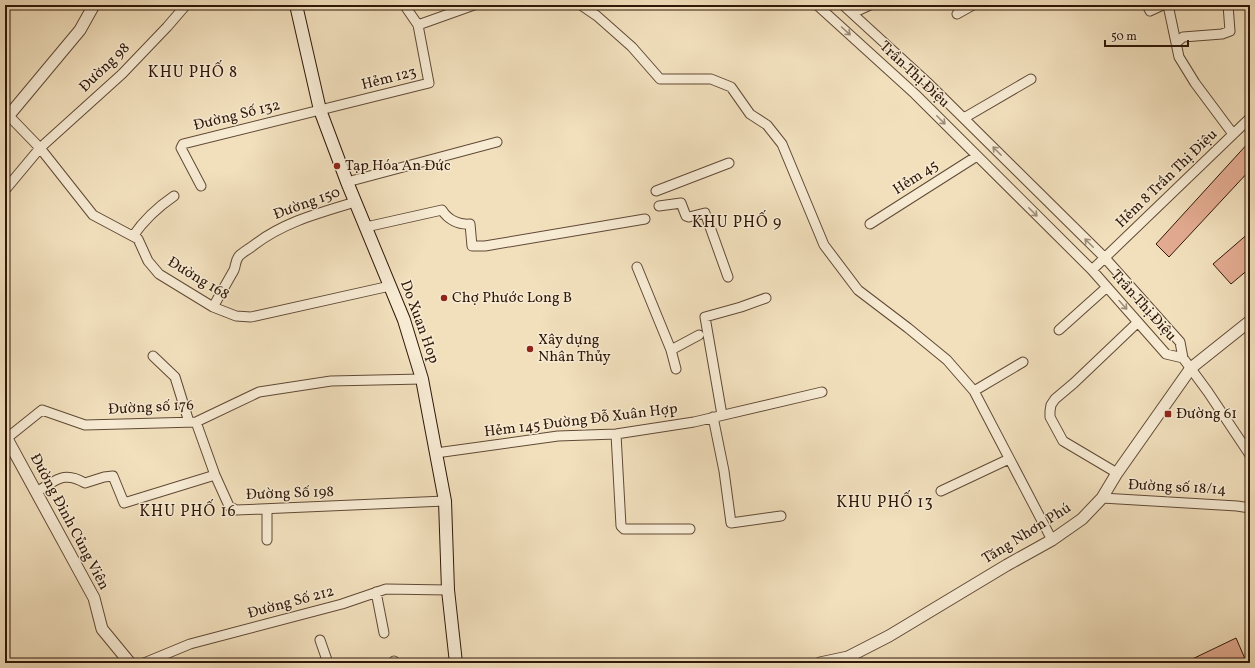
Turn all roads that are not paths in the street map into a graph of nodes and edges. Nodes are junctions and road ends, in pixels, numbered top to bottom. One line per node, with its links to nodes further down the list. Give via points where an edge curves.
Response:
1 (94, 5): 23 (street, via 80,30)
2 (186, 5): 28 (street, Đường 98, via 122,74)
3 (296, 5): 22 (main road, Do Xuan Hop)
4 (474, 5): 17 (street)
5 (581, 5): 62 (street, via 632,47 660,79 711,79 731,87 750,114 767,125 782,144 824,245 858,290 947,360)
6 (817, 5): 21 (street, Trần Thị Điệu, one-way to 21)
7 (843, 5): 15 (street, Trần Thị Điệu)
8 (870, 5): 15 (street)
9 (973, 5): 16 (street)
10 (1147, 5): 11 (street, via 1150,11)
11 (1163, 5)
12 (1168, 5): 18 (street, Hẻm 8 Trần Thị Điệu)
13 (1228, 5): 18 (street, via 1230,31 1183,37)
14 (405, 6): 17 (street, Hẻm 123)
15 (853, 13): 20 (street, Trần Thị Điệu)
16 (957, 14)
17 (418, 24): 22 (street, Hẻm 123, via 429,83)
18 (1177, 42): 26 (street, Hẻm 8 Trần Thị Điệu, via 1179,57)
19 (1031, 79): 24 (street)
20 (927, 82): 21 (street); 24 (street, Trần Thị Điệu)
21 (915, 94): 29 (street, Trần Thị Điệu, one-way to 29)
22 (320, 110): 31 (main road, Do Xuan Hop); 32 (street, Đường Số 132, via 183,144 181,148)
23 (7, 118): 28 (street, Đường 168)
24 (964, 118): 42 (street, Trần Thị Điệu, one-way to 24)
25 (1250, 118): 26 (street)
26 (1233, 134): 42 (street, Hẻm 8 Trần Thị Điệu)
27 (497, 142): 31 (street)
28 (40, 148): 33 (street, Đường 98); 41 (street, Đường 168, via 93,216)
29 (977, 156): 39 (street, Hẻm 45); 44 (street, Trần Thị Điệu, one-way to 44)
30 (729, 163): 34 (street)
31 (347, 182): 36 (main road, Do Xuan Hop)
32 (201, 186)
33 (5, 190)
34 (656, 191)
35 (174, 196): 41 (street, via 162,204)
36 (355, 202): 40 (main road, Do Xuan Hop); 49 (street, Đường 150, via 301,218 260,240 239,256)
37 (659, 206): 45 (street, via 681,203 686,216 689,217 705,213)
38 (645, 219): 40 (street, via 485,246 472,246 470,224 459,224 442,210)
39 (870, 224)
40 (366, 227): 46 (main road, Do Xuan Hop)
41 (133, 236): 49 (street, Đường 168, via 138,239 148,261 159,274)
42 (1105, 258): 44 (street, Hẻm 8 Trần Thị Điệu); 56 (street, Trần Thị Điệu, via 1180,342)
43 (637, 267): 54 (street)
44 (1092, 270): 47 (street, Trần Thị Điệu)
45 (728, 277)
46 (390, 286): 49 (street, Đường 168, via 251,317 236,316); 60 (main road, Do Xuan Hop, via 404,320)
47 (1107, 287): 51 (street, Trần Thị Điệu, one-way to 51); 52 (street)
48 (766, 298): 63 (street, via 742,308 705,317)
49 (213, 307)
50 (1250, 321): 58 (street, Tăng Nhơn Phú)
51 (1138, 322): 56 (street, Trần Thị Điệu, via 1166,354); 70 (street, via 1055,399 1050,408 1050,417 1063,441)
52 (1059, 330)
53 (699, 335): 54 (street)
54 (671, 350): 59 (street)
55 (153, 356): 64 (street, Đường Số 198, via 175,377)
56 (1184, 358): 58 (street)
57 (1023, 362): 62 (street)
58 (1191, 368): 68 (street); 70 (street, Tăng Nhơn Phú)
59 (676, 369)
60 (422, 379): 64 (street, Đường số 176, via 331,381 259,392); 67 (main road, Do Xuan Hop)
61 (822, 392): 63 (street, Hẻm 145 Đường Đỗ Xuân Hợp)
62 (974, 392): 69 (street)
63 (717, 416): 65 (street, Hẻm 145 Đường Đỗ Xuân Hợp); 78 (street, via 731,523)
64 (193, 422): 66 (street, Đường số 176, via 85,425 42,410); 71 (street, Đường Số 198)
65 (616, 434): 67 (street, Hẻm 145 Đường Đỗ Xuân Hợp, via 558,436); 79 (street, via 621,526 624,529)
66 (6, 436): 73 (street, Đường Đinh Củng Viên)
67 (436, 453): 75 (main road, Do Xuan Hop)
68 (1250, 455)
69 (1009, 459): 72 (street); 81 (street)
70 (1117, 472): 74 (street, Tăng Nhơn Phú)
71 (215, 475): 73 (street, via 124,503 113,476 104,476 85,483 65,476); 77 (street, Đường Số 198, via 229,506 236,510)
72 (941, 491)
73 (36, 492): 86 (street, Đường Đinh Củng Viên, via 94,598 102,629)
74 (1102, 498): 76 (street, Đường số 18/14); 81 (street, Tăng Nhơn Phú, via 1082,519)
75 (445, 501): 77 (street, Đường Số 198); 82 (main road, Do Xuan Hop)
76 (1250, 508)
77 (267, 509): 80 (street)
78 (781, 516)
79 (690, 529)
80 (267, 540)
81 (1052, 540): 90 (street, Tăng Nhơn Phú, via 1007,564 882,640 848,657)
82 (448, 590): 83 (street, Đường Số 212, via 386,589); 89 (main road, Do Xuan Hop)
83 (376, 592): 84 (street); 87 (street, Đường Số 212, via 342,604 190,644)
84 (384, 633)
85 (320, 640): 88 (street)
86 (130, 663)
87 (144, 663)
88 (328, 663)
89 (456, 663)
90 (820, 663)

